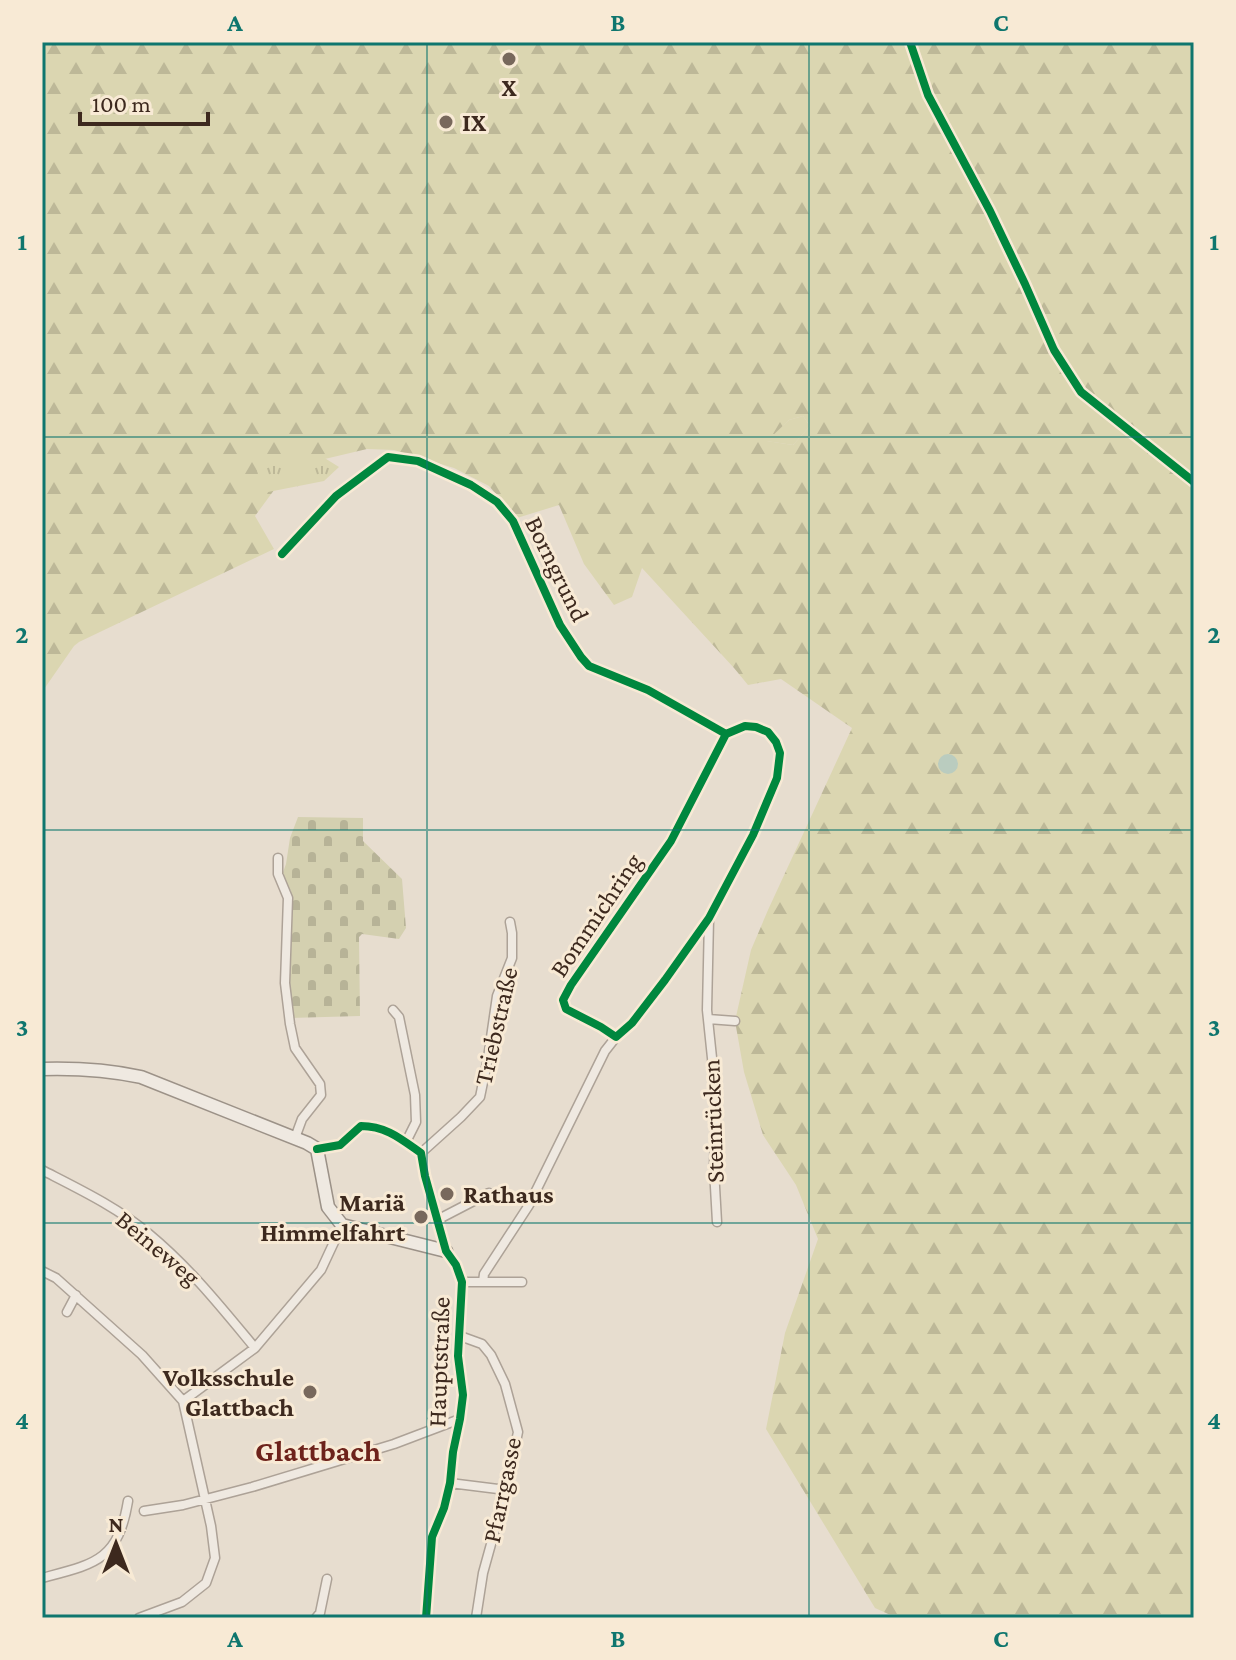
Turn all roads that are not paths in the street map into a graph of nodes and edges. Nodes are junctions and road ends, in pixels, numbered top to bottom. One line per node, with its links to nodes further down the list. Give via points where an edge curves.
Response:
1 (282, 554): 2 (street, Borngrund, via 336,496 388,457 418,461 471,485 497,502 513,521 560,625 589,666 648,690)
2 (726, 734): 4 (street, via 756,727 768,732 780,753 777,778 753,835); 9 (street, Bommichring, via 671,841 563,1000 566,1009)
3 (278, 858): 11 (street, via 288,898 285,983 290,1024 295,1048 320,1084 321,1095)
4 (709, 918): 7 (street, Steinrücken); 9 (street)
5 (510, 922): 14 (street, Triebstraße, via 512,958 497,996 480,1097)
6 (393, 1010): 12 (street, via 399,1017 415,1095 416,1122)
7 (708, 1019): 8 (street, Steinrücken); 18 (street, Steinrücken, via 716,1096)
8 (735, 1021)
9 (616, 1037): 23 (street)
10 (43, 1067): 11 (street, via 141,1077)
11 (295, 1138): 13 (street)
12 (406, 1142): 13 (street, via 376,1126 361,1126 340,1145); 14 (street)
13 (317, 1149): 19 (street, via 328,1207)
14 (421, 1153): 17 (street, Hauptstraße)
15 (42, 1170): 28 (street, Beineweg, via 147,1232 195,1276)
16 (489, 1193): 17 (street)
17 (437, 1220): 20 (street, Hauptstraße)
18 (717, 1222)
19 (342, 1225): 20 (street); 28 (street, via 321,1270)
20 (446, 1251): 22 (street, Hauptstraße)
21 (42, 1271): 25 (street)
22 (462, 1282): 23 (street); 27 (street, Hauptstraße)
23 (483, 1282): 24 (street)
24 (522, 1282)
25 (76, 1295): 26 (street); 29 (street)
26 (67, 1312)
27 (460, 1336): 30 (street, Hauptstraße); 32 (street, Pfarrgasse, via 482,1344 505,1384 518,1432)
28 (255, 1348): 29 (street)
29 (183, 1401): 33 (street)
30 (460, 1419): 31 (street, Hauptstraße); 33 (street, via 394,1444)
31 (450, 1483): 32 (street); 40 (street, Hauptstraße, via 432,1537)
32 (506, 1490): 41 (street, Pfarrgasse)
33 (204, 1499): 35 (street); 38 (street, via 215,1558 206,1583 182,1602)
34 (128, 1501): 36 (street, via 120,1536 105,1555)
35 (144, 1511)
36 (42, 1578)
37 (327, 1579): 39 (street)
38 (139, 1618)
39 (316, 1618)
40 (426, 1618)
41 (476, 1618)

